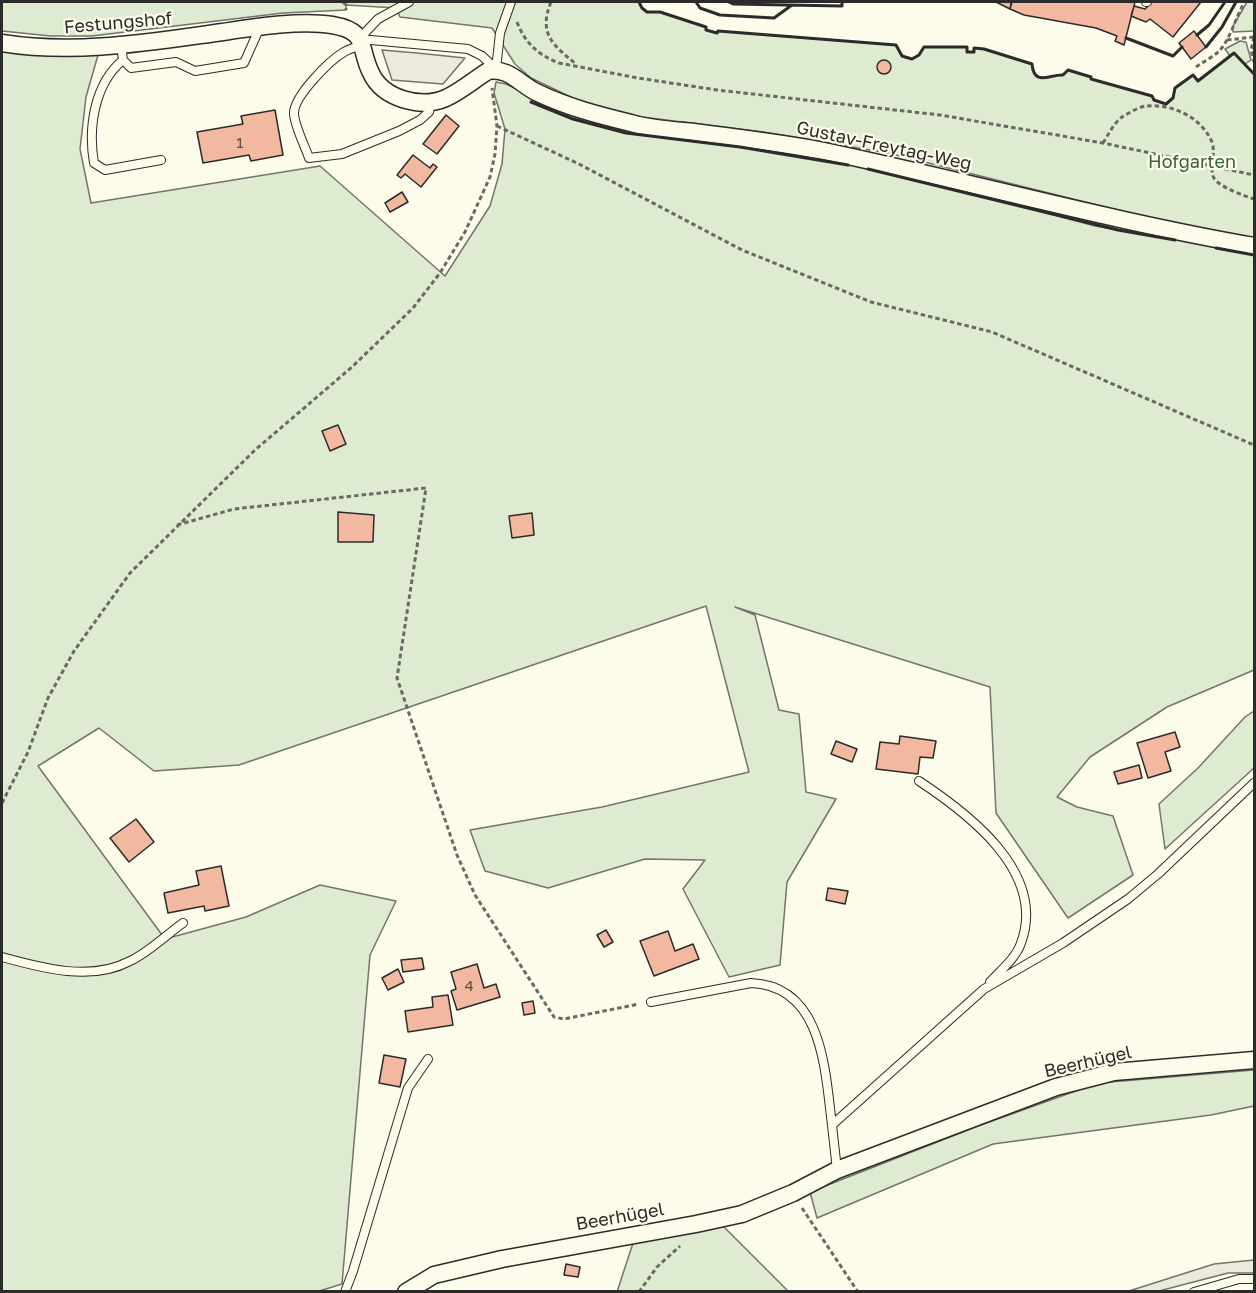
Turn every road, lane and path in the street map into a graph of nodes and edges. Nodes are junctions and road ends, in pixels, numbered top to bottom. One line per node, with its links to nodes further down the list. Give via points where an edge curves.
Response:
1 (343, 2): 6 (path)
2 (409, 2): 10 (lane, via 378,19)
3 (550, 2): 14 (path, via 546,26 552,44)
4 (511, 3): 14 (path, via 523,37 533,49 547,59); 16 (lane, via 500,33)
5 (1243, 5): 9 (path)
6 (346, 10)
7 (260, 27): 10 (street, Festungshof, via 329,24 351,30); 12 (street, Festungshof); 12 (lane, via 244,63 195,72 176,62 131,68)
8 (1254, 37): 9 (path); 13 (path)
9 (1227, 40): 15 (path, via 1218,52)
10 (361, 42): 16 (lane, via 468,49); 17 (street, via 371,74 383,89 400,99); 17 (lane, via 322,72 295,105 294,114 309,158 342,153 399,131 429,112)
11 (2, 43): 12 (street, Festungshof, via 100,48)
12 (122, 53): 20 (lane, via 99,93 91,146 94,163 105,170)
13 (1254, 62)
14 (577, 66): 19 (path, via 717,90 940,116)
15 (1196, 67)
16 (504, 72): 17 (street, via 488,71 446,98); 18 (path, via 492,85); 24 (street, Gustav-Freytag-Weg, via 574,109 635,125 825,152 934,174 1128,222)
17 (431, 102)
18 (497, 126): 25 (path, via 579,164 742,250 871,302 992,332); 26 (path, via 490,177 465,232 413,308)
19 (1103, 143): 21 (path); 21 (path, via 1120,119 1145,105 1172,108 1195,121 1207,134)
20 (161, 160)
21 (1214, 165): 22 (path); 23 (path, via 1214,179)
22 (1254, 175)
23 (1254, 199)
24 (1254, 246)
25 (1254, 445)
26 (177, 525): 29 (path, via 130,573 75,651 48,698 28,752); 33 (path, via 234,509 426,488 397,678 470,885 554,1017 564,1019)
27 (919, 781): 32 (lane, via 952,803 988,836 1019,879 1027,904 1019,947)
28 (1254, 783): 32 (lane, via 1128,899)
29 (2, 803)
30 (183, 923): 31 (lane, via 131,961 109,970 66,970)
31 (2, 957)
32 (984, 989): 36 (lane)
33 (651, 1002): 36 (lane, via 751,983 776,987 796,999 813,1027 824,1067)
34 (428, 1059): 41 (lane, via 408,1088)
35 (1254, 1060): 37 (street, Beerhügel, via 1114,1072 1056,1088)
36 (832, 1125): 37 (lane)
37 (837, 1170): 38 (street, Beerhügel)
38 (793, 1193): 42 (street, Beerhügel, via 742,1214 434,1275); 44 (path)
39 (688, 1243): 43 (path, via 657,1266)
40 (1254, 1279): 45 (lane, via 1239,1279)
41 (345, 1292)
42 (406, 1292)
43 (639, 1292)
44 (858, 1292)
45 (1194, 1292)

